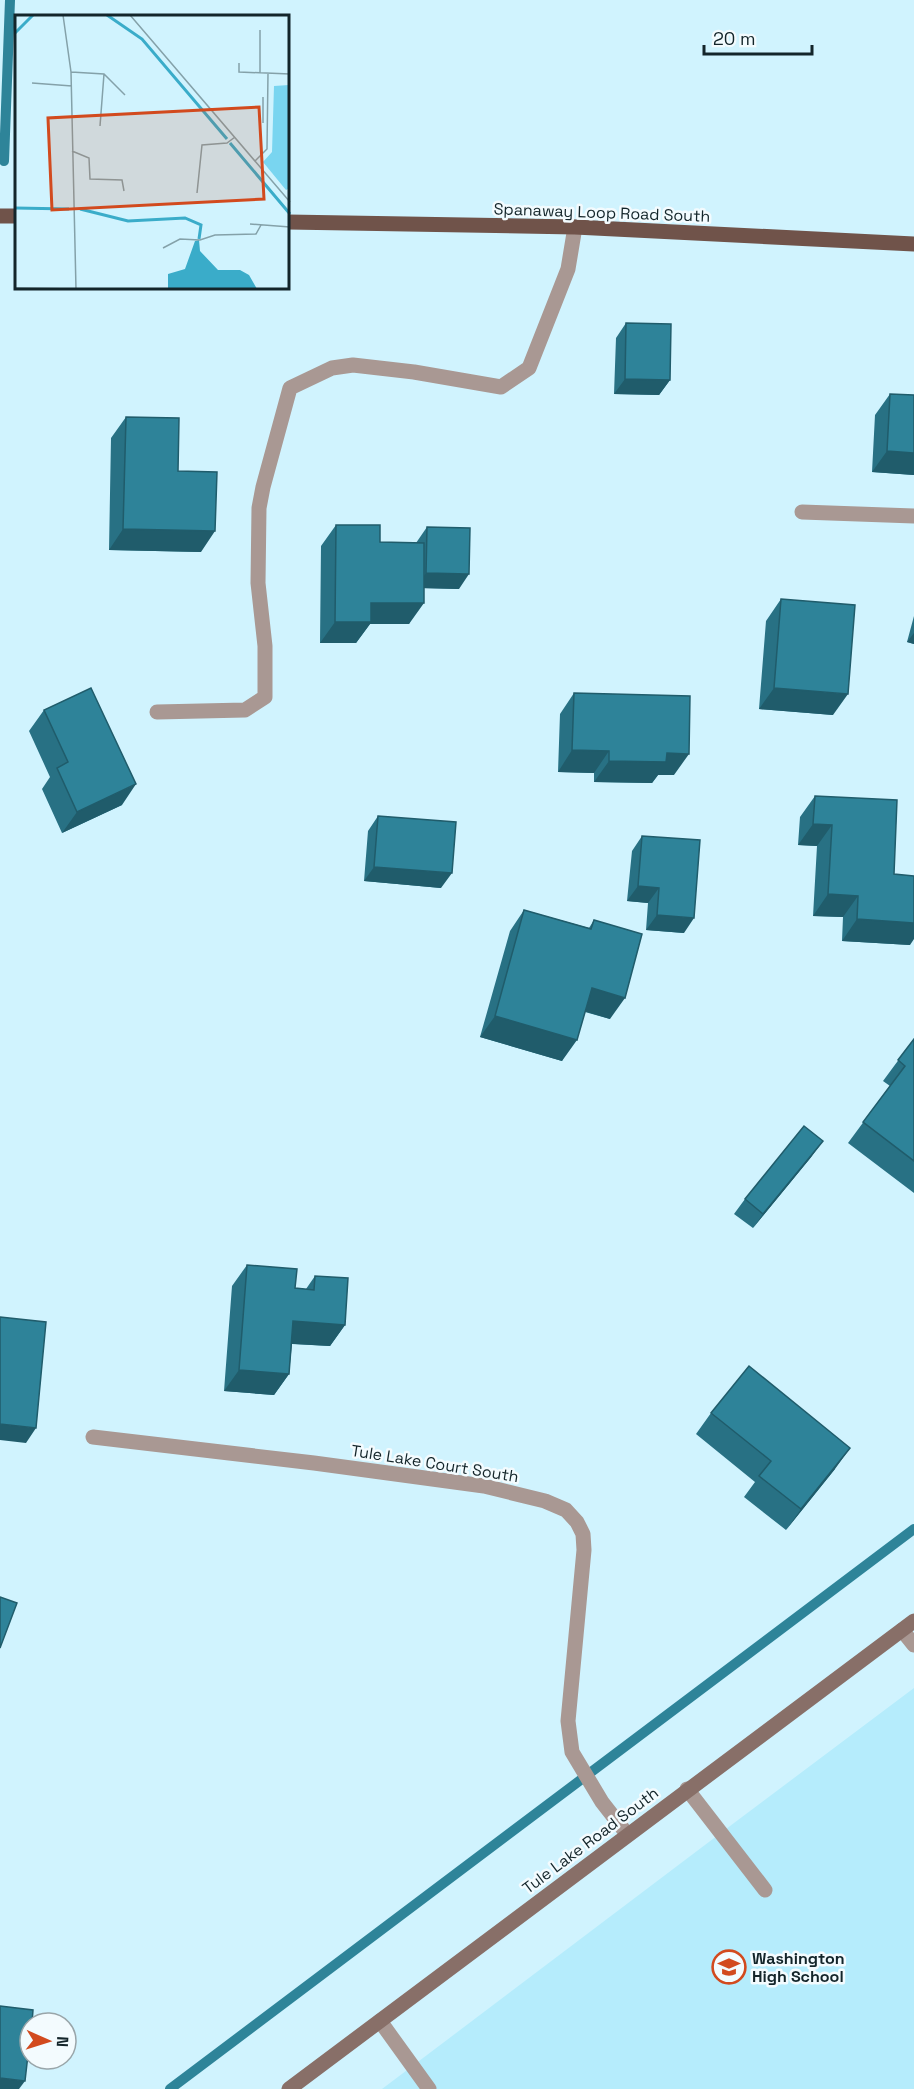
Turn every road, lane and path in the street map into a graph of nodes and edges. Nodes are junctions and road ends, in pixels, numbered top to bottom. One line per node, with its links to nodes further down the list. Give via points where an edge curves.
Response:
1 (290, 222): 2 (main road, Spanaway Loop Road South)
2 (575, 228): 3 (main road, Spanaway Loop Road South); 6 (street, via 568,269 529,368 501,387 353,365 332,368 290,388 260,508 258,583 265,646 265,697 245,710)
3 (914, 244)
4 (802, 512): 5 (street)
5 (914, 516)
6 (157, 712)
7 (93, 1437): 11 (street, Tule Lake Court South, via 484,1486 566,1510 583,1534 584,1550 568,1721 572,1752)
8 (908, 1626): 9 (street); 10 (street, Tule Lake Road South)
9 (914, 1645)
10 (687, 1789): 11 (street, Tule Lake Road South); 12 (street)
11 (627, 1834): 13 (street, Tule Lake Road South)
12 (765, 1890)
13 (380, 2021): 14 (street, Tule Lake Road South); 15 (street)
14 (289, 2089)
15 (429, 2089)

